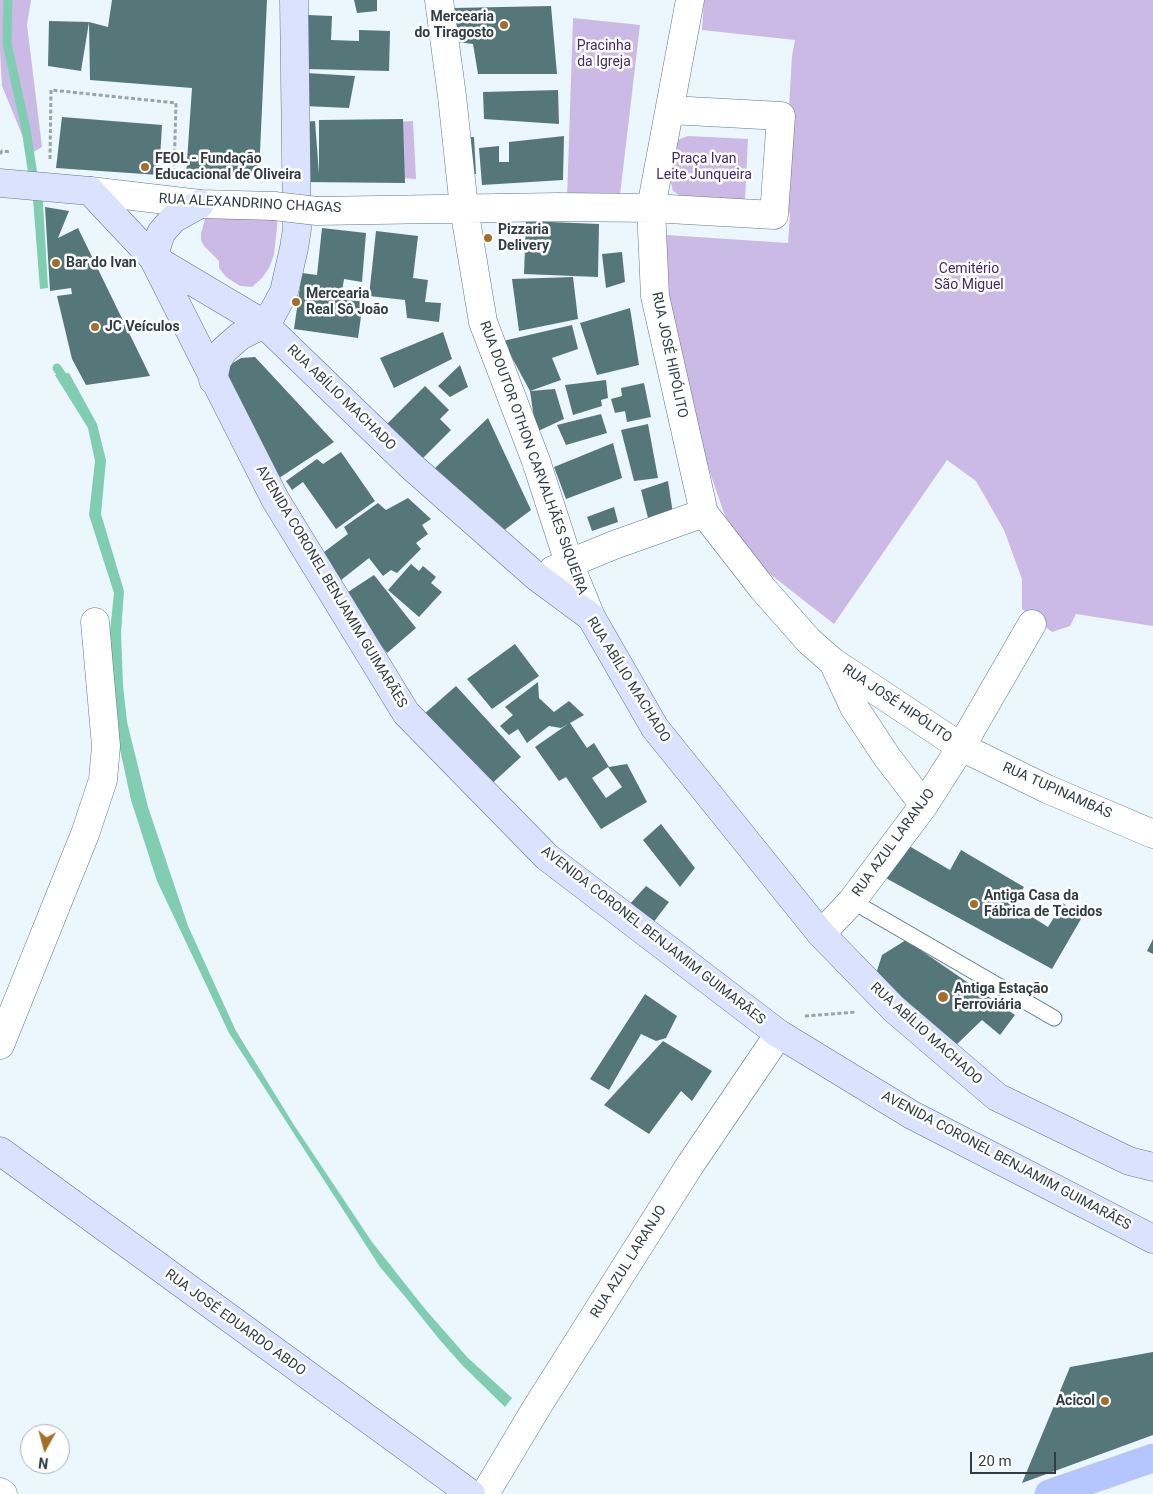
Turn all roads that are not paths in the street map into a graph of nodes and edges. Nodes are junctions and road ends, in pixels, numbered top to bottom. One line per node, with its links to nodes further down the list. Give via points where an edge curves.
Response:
1 (294, 0): 11 (street, via 297,229)
2 (439, 0): 8 (street, RUA DOUTOR OTHON CARVALHÃES SIQUEIRA)
3 (690, 0): 4 (street, RUA JOSÉ HIPÓLITO)
4 (670, 110): 9 (street, RUA JOSÉ HIPÓLITO); 9 (street, via 780,116 774,216)
5 (3, 183): 6 (street, RUA ALEXANDRINO CHAGAS, via 51,176)
6 (90, 191): 7 (street, RUA ALEXANDRINO CHAGAS); 10 (street, AVENIDA CORONEL BENJAMIM GUIMARÃES)
7 (200, 204): 8 (street, RUA ALEXANDRINO CHAGAS, bridge, via 317,211); 10 (street, via 173,219 161,233)
8 (464, 208): 9 (street, RUA ALEXANDRINO CHAGAS); 16 (street, RUA DOUTOR OTHON CARVALHÃES SIQUEIRA, via 483,322 536,461)
9 (651, 208): 15 (street, RUA JOSÉ HIPÓLITO, via 655,296)
10 (153, 258): 12 (street, RUA ABÍLIO MACHADO); 14 (street, AVENIDA CORONEL BENJAMIM GUIMARÃES)
11 (284, 292): 12 (street, via 258,303); 13 (street)
12 (220, 297): 13 (street, RUA ABÍLIO MACHADO)
13 (264, 324): 14 (street, via 240,336 224,350 217,361); 17 (street, RUA ABÍLIO MACHADO, via 412,466)
14 (213, 380): 28 (street, AVENIDA CORONEL BENJAMIM GUIMARÃES, via 274,499 406,713 547,858)
15 (704, 513): 16 (street); 21 (street, RUA JOSÉ HIPÓLITO, via 763,589 809,641)
16 (569, 563): 17 (street); 18 (street, RUA DOUTOR OTHON CARVALHÃES SIQUEIRA)
17 (537, 578): 18 (street, RUA ABÍLIO MACHADO)
18 (591, 617): 26 (street, RUA ABÍLIO MACHADO, via 655,728)
19 (95, 622): 29 (street, via 106,746 103,780 85,834)
20 (1032, 624): 22 (street, RUA AZUL LARANJO)
21 (833, 662): 22 (street, RUA JOSÉ HIPÓLITO); 23 (street, RUA JOSÉ HIPÓLITO, via 854,707)
22 (961, 747): 23 (street, RUA AZUL LARANJO); 24 (street, RUA TUPINAMBÁS, via 1047,789)
23 (924, 804): 25 (street, RUA AZUL LARANJO)
24 (1153, 834)
25 (852, 901): 26 (street, RUA AZUL LARANJO); 27 (lane)
26 (821, 934): 31 (street, RUA ABÍLIO MACHADO, via 894,1010 997,1097 1129,1161)
27 (1054, 1018)
28 (779, 1034): 32 (street, AVENIDA CORONEL BENJAMIM GUIMARÃES, via 912,1115); 37 (street, RUA AZUL LARANJO, via 690,1165)
29 (0, 1045)
30 (0, 1151): 36 (street, RUA JOSÉ EDUARDO ABDO)
31 (1153, 1167)
32 (1153, 1238)
33 (1153, 1458): 38 (main road)
34 (0, 1492): 35 (street)
35 (4, 1494)
36 (471, 1494)
37 (485, 1494)
38 (1049, 1494)

